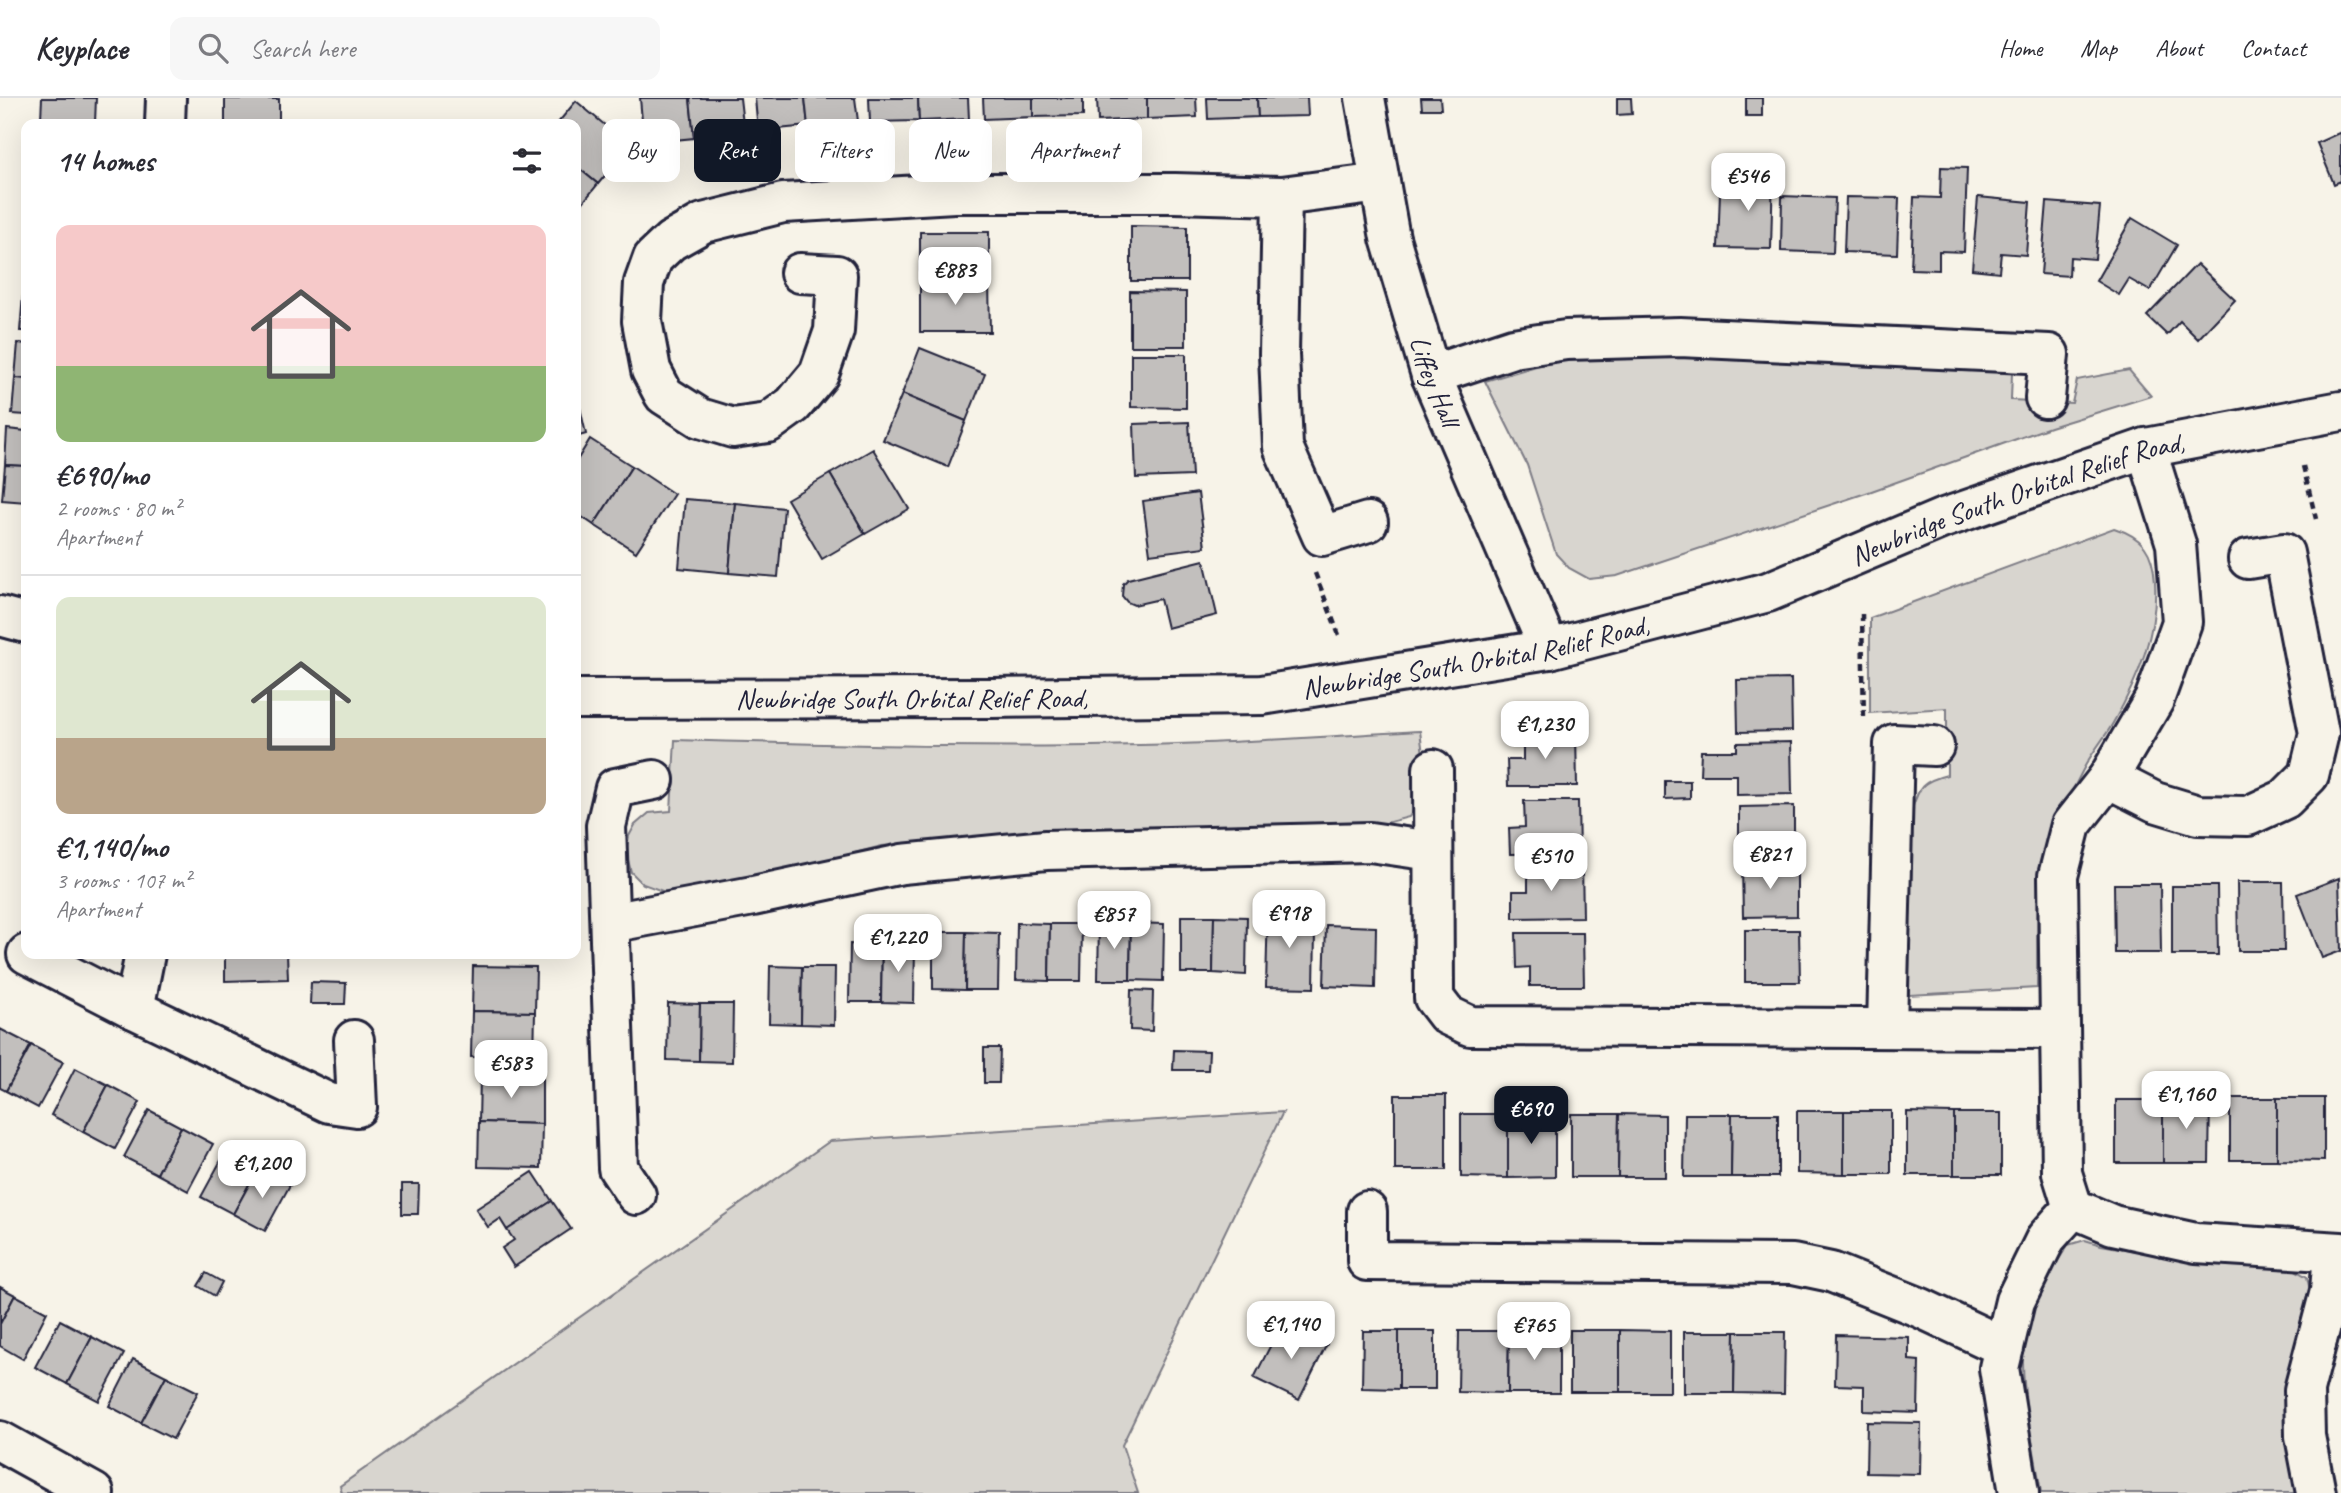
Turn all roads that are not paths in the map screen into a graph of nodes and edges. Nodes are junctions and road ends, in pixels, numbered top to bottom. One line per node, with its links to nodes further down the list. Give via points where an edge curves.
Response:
1 (166, 98): 3 (street)
2 (1365, 98): 4 (street, Liffey Hall)
3 (165, 119)
4 (1380, 183): 5 (street); 7 (street, Liffey Hall, via 1390,239)
5 (1282, 196): 6 (street, via 954,193 783,203 703,223 671,241 653,258 644,283 642,321 651,370 664,395 700,418 733,428 768,423 793,405 819,374 834,331 837,275); 11 (street, via 1279,354 1283,447 1322,536)
6 (800, 273)
7 (1431, 375): 8 (street, via 1513,348 1566,340 1679,337 2049,354); 15 (street, Liffey Hall)
8 (2045, 398)
9 (2341, 411): 10 (street, Newbridge South Orbital Relief Road,)
10 (2146, 448): 15 (street, Newbridge South Orbital Relief Road,, via 1941,519 1768,592); 19 (street, via 2176,544 2182,622 2154,701)
11 (1368, 522)
12 (2248, 559): 19 (street, via 2284,553 2319,733 2309,775 2285,799 2248,816 2198,815 2155,802)
13 (0, 616): 14 (street)
14 (21, 622)
15 (1549, 649): 16 (street, Newbridge South Orbital Relief Road,, via 1262,695)
16 (581, 699)
17 (1934, 746): 28 (street, via 1894,744)
18 (1433, 769): 21 (street)
19 (2108, 778): 29 (street, via 2071,825 2058,876)
20 (654, 780): 22 (street, via 614,788 606,825)
21 (1432, 851): 22 (street, via 1370,842 1046,850 902,864); 28 (street, via 1434,998 1447,1015 1470,1026)
22 (610, 923): 31 (street, via 618,1168)
23 (0, 940): 24 (street)
24 (21, 951)
25 (37, 959): 27 (street)
26 (144, 959): 27 (street)
27 (134, 1009): 30 (street, via 330,1102 356,1107)
28 (1887, 1028): 29 (street)
29 (2060, 1029): 32 (street, via 2062,1173)
30 (354, 1040)
31 (636, 1195)
32 (2073, 1208): 34 (street, via 2113,1225 2196,1243); 35 (street, via 2046,1238 2015,1301)
33 (1367, 1211): 35 (street, via 1367,1261 1793,1264 1831,1272)
34 (2337, 1252): 39 (street, via 2304,1390 2305,1436)
35 (2004, 1347): 38 (street, via 1999,1368)
36 (0, 1441): 37 (street)
37 (94, 1493)
38 (2019, 1493)
39 (2316, 1493)

